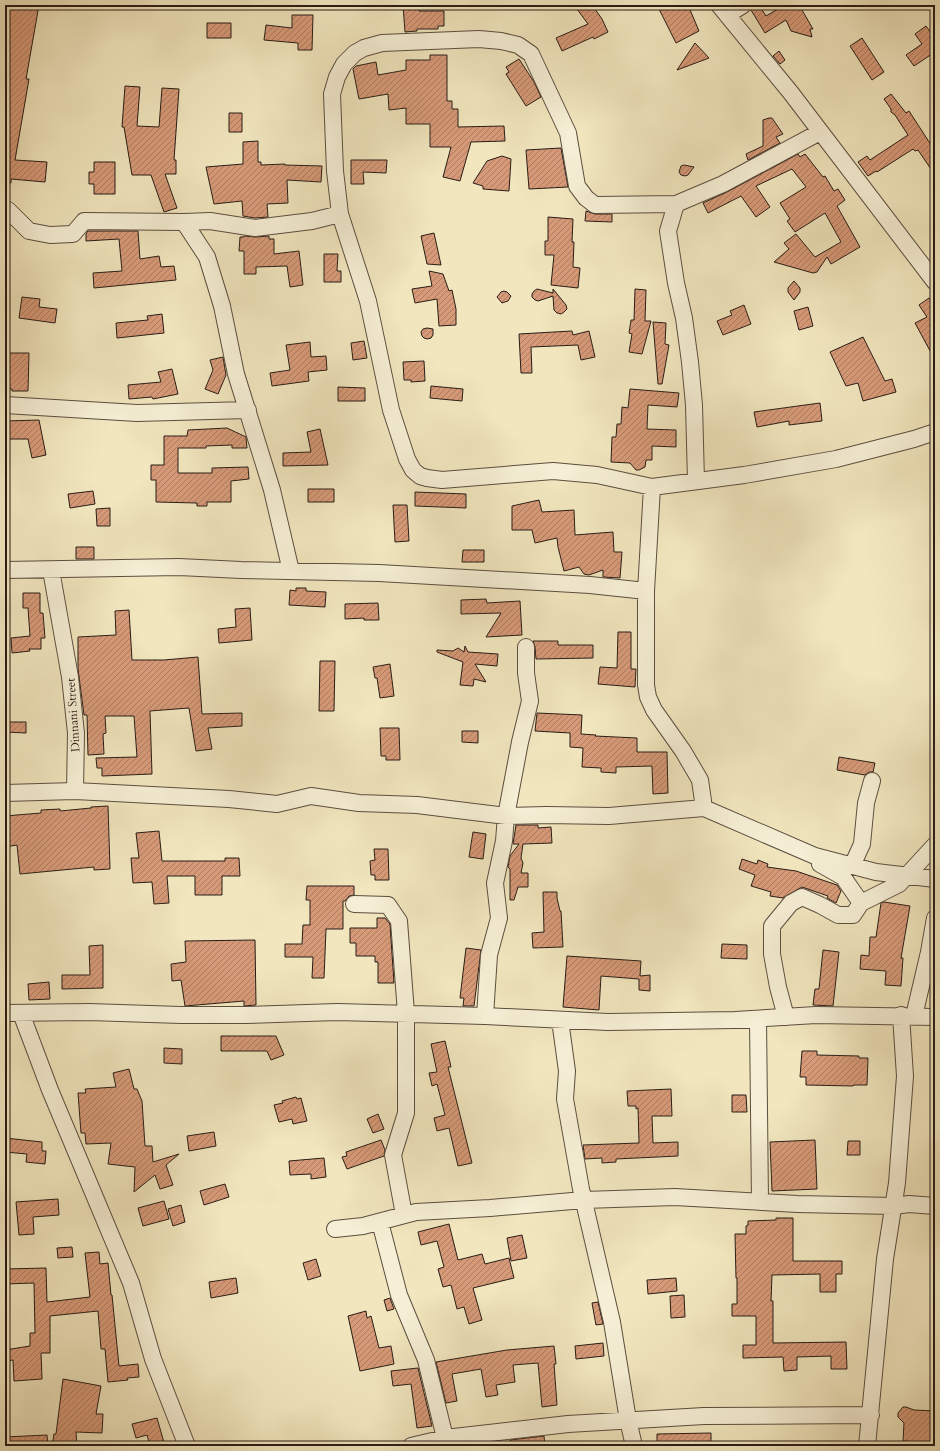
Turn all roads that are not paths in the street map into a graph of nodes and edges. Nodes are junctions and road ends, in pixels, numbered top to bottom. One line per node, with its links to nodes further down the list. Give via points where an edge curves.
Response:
1 (743, 5): 2 (street)
2 (723, 10): 3 (street)
3 (820, 132): 4 (street, via 722,184); 8 (street)
4 (676, 204): 6 (street, via 595,205 586,198 577,186 568,133 531,54 518,45 479,39 382,43 364,48 344,64 332,94 335,171); 12 (street, via 668,231 690,362)
5 (5, 210): 7 (street, via 29,231 50,235 73,234 84,221)
6 (340, 214): 7 (street, via 312,221 255,228 210,221); 13 (street, via 368,301 391,410 412,470 420,476 442,480 553,471 597,475)
7 (184, 222): 10 (street, via 207,257 222,306 236,374)
8 (935, 282)
9 (5, 405): 10 (street, via 137,413)
10 (248, 410): 16 (street, via 272,490)
11 (935, 432): 12 (street, via 836,459)
12 (696, 481): 13 (street)
13 (652, 487): 17 (street)
14 (5, 570): 15 (street)
15 (51, 570): 16 (street, via 179,567); 20 (street, Dinnani Street, via 70,677 76,733)
16 (291, 571): 17 (street)
17 (646, 590): 22 (street, via 648,697 700,780)
18 (526, 647): 23 (street, via 530,701)
19 (872, 781): 26 (street, via 866,803 862,844)
20 (75, 791): 21 (street); 23 (street, via 277,804 311,796 359,803 417,805)
21 (5, 793)
22 (704, 808): 23 (street, via 609,816); 25 (street)
23 (506, 816): 34 (street, via 496,883 499,918 489,955)
24 (935, 845): 27 (street)
25 (815, 856): 26 (street); 29 (street, via 823,866 843,877)
26 (852, 866): 27 (street)
27 (906, 876): 28 (street); 29 (street, via 899,884)
28 (935, 879)
29 (861, 903): 36 (street, via 853,915 838,915 802,897 791,903 772,926 772,954)
30 (354, 904): 33 (street, via 388,905 398,921)
31 (935, 918): 35 (street, via 929,952)
32 (13, 1013): 33 (street, via 89,1012 239,1016 337,1012); 50 (street, via 50,1090 131,1284 153,1359)
33 (406, 1013): 34 (street); 44 (street, via 406,1113 393,1155)
34 (485, 1016): 39 (street)
35 (907, 1016): 36 (street); 37 (street); 42 (street, via 905,1076)
36 (786, 1017): 38 (street)
37 (935, 1017)
38 (758, 1019): 39 (street, via 615,1022); 41 (street)
39 (560, 1020): 40 (street, via 567,1071 566,1099)
40 (584, 1200): 41 (street, via 675,1198); 44 (street); 48 (street, via 612,1322)
41 (760, 1202): 42 (street)
42 (894, 1206): 43 (street); 47 (street, via 885,1259)
43 (935, 1206)
44 (404, 1215): 45 (street)
45 (380, 1222): 46 (street); 49 (street, via 399,1295 426,1360)
46 (335, 1229)
47 (871, 1415): 48 (street, via 704,1416); 53 (street)
48 (628, 1420): 49 (street); 52 (street)
49 (445, 1438): 51 (street)
50 (187, 1446)
51 (411, 1446)
52 (634, 1446)
53 (867, 1446)

